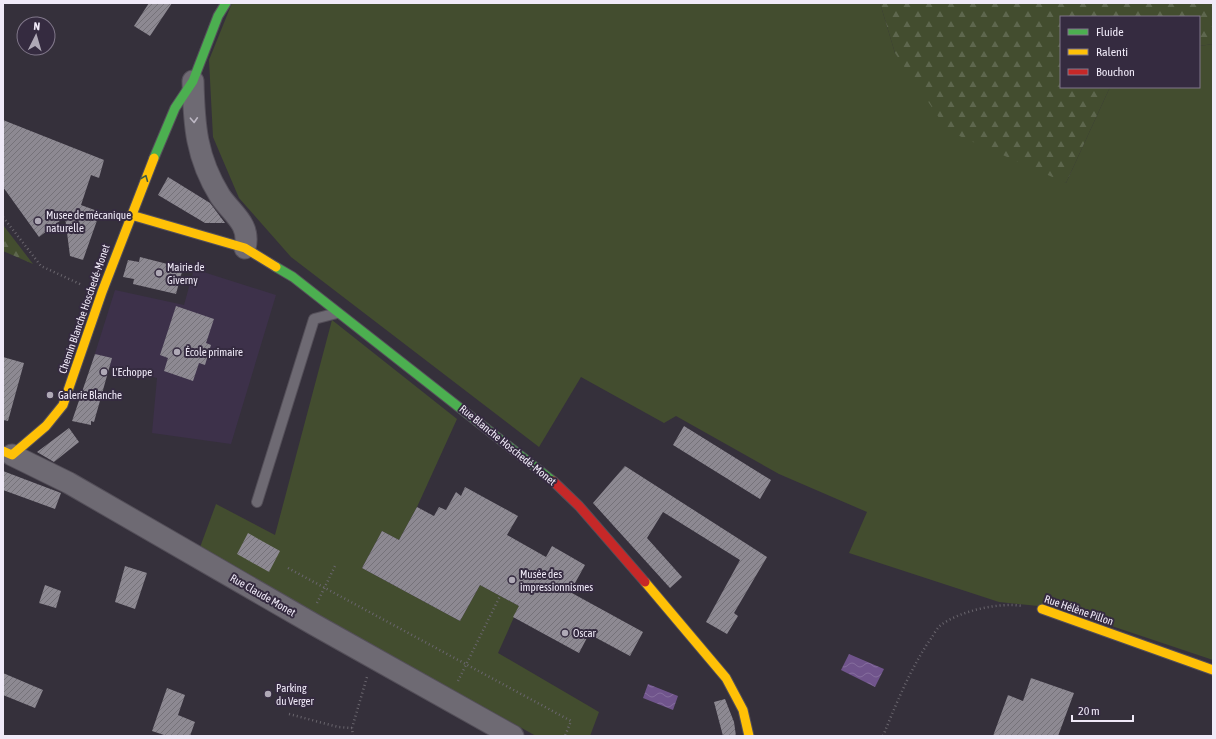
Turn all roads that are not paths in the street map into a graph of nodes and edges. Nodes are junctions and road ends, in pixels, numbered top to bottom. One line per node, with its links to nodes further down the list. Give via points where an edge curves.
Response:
1 (226, 3): 2 (street, Chemin Blanche Hoschedé-Monet, via 218,16)
2 (192, 81): 3 (street, Chemin Blanche Hoschedé-Monet, one-way to 2, via 175,108); 4 (street, one-way to 4, via 194,126 198,147 220,196 246,230)
3 (130, 215): 4 (street, Rue Blanche Hoschedé-Monet); 6 (street, Chemin Blanche Hoschedé-Monet, via 60,412 41,433)
4 (245, 248): 5 (street, Rue Blanche Hoschedé-Monet, via 293,276)
5 (339, 313): 7 (lane, via 314,318); 11 (street, Rue Blanche Hoschedé-Monet, via 546,475 584,512 731,685 746,718)
6 (8, 453): 10 (street, Rue Claude Monet, via 69,483)
7 (257, 502)
8 (1042, 609): 9 (street, Rue Hélène Pillon)
9 (1213, 670)
10 (513, 736)
11 (749, 736)

